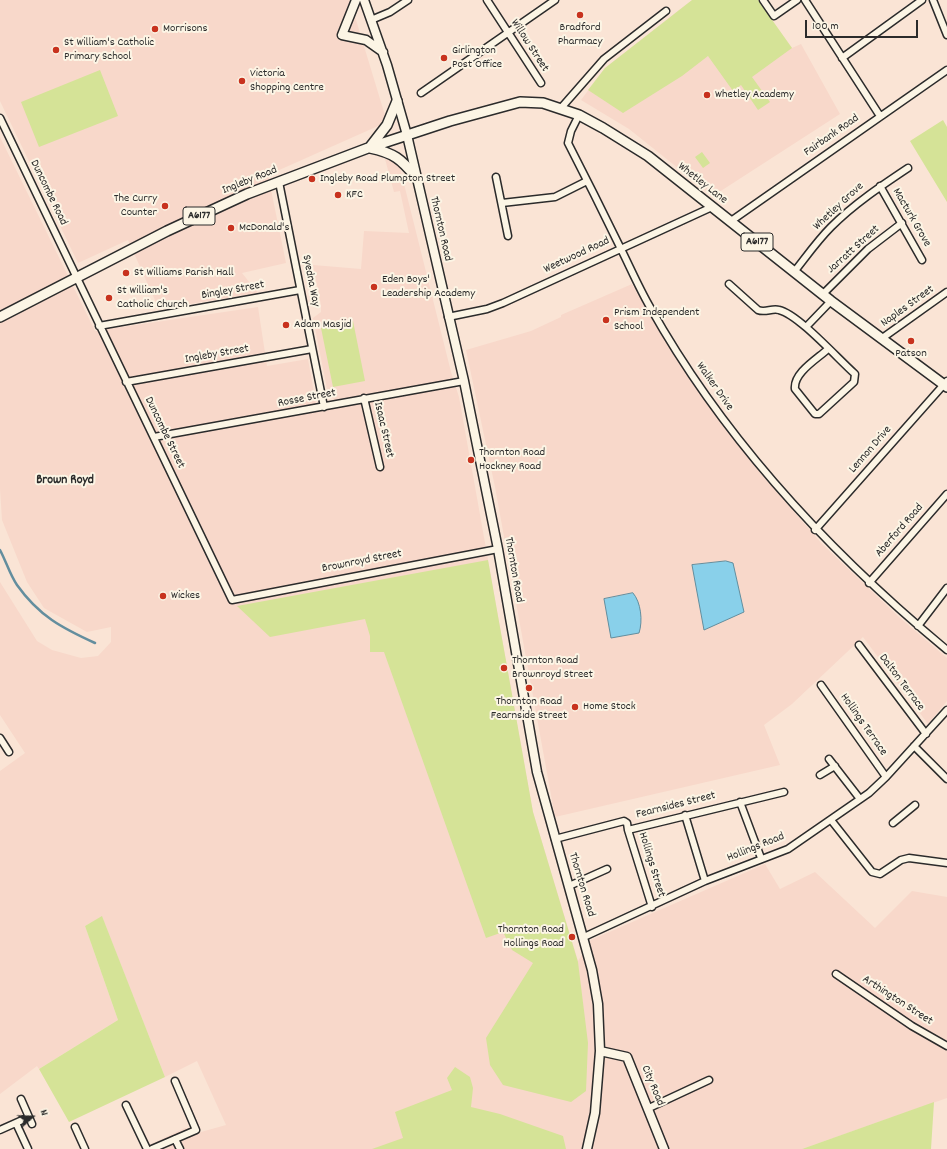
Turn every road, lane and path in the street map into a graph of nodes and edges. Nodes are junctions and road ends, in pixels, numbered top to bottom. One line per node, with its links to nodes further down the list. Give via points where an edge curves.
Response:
1 (356, 0): 15 (main road, via 342,35 366,40)
2 (364, 0): 12 (main road, Thornton Road)
3 (408, 0): 12 (street)
4 (487, 0): 13 (street, Willow Street)
5 (555, 0): 13 (street)
6 (763, 0): 7 (street, via 774,16)
7 (797, 0)
8 (805, 0): 16 (street)
9 (922, 0): 16 (street)
10 (933, 0): 14 (street)
11 (666, 12): 21 (street, via 604,59)
12 (372, 20): 15 (main road, Thornton Road)
13 (508, 34): 18 (street, Willow Street); 19 (street)
14 (947, 35)
15 (383, 53): 20 (main road, Thornton Road)
16 (842, 58): 23 (street)
17 (947, 70): 23 (street, Fairbank Road)
18 (541, 83)
19 (421, 93)
20 (397, 101): 25 (main road, Thornton Road); 26 (main road, via 387,125)
21 (561, 108): 22 (main road, Whetley Lane / A6177); 25 (main road, Whetley Lane / A6177, via 543,103 520,102)
22 (578, 115): 30 (street, Walker Drive, via 568,143); 34 (main road, Whetley Lane / A6177, via 648,156)
23 (880, 116): 35 (street, Fairbank Road)
24 (0, 118): 41 (street, Duncombe Road)
25 (407, 135): 26 (main road, Ingleby Road / A6177); 28 (main road, Thornton Road)
26 (369, 147): 28 (main road, via 395,155); 31 (main road, Ingleby Road / A6177)
27 (908, 168): 32 (street, Whetley Grove)
28 (416, 177): 48 (main road, Thornton Road)
29 (496, 177): 33 (street)
30 (587, 181): 33 (street, via 555,197); 38 (street, Walker Drive)
31 (279, 182): 41 (main road, Ingleby Road / A6177, via 191,219); 43 (street, Syedna Way)
32 (880, 186): 36 (street, Macturk Grove); 40 (street, Whetley Grove, via 830,228)
33 (502, 203): 37 (street)
34 (712, 207): 35 (main road, Whetley Lane / A6177); 38 (street, Weetwood Road)
35 (731, 221): 40 (main road, Whetley Lane / A6177)
36 (902, 223): 39 (street, Macturk Grove); 45 (street, Jarratt Street, via 868,249)
37 (508, 236)
38 (621, 247): 48 (street, Weetwood Road, via 503,303); 62 (street, Walker Drive, via 650,307 687,368 728,426)
39 (922, 260)
40 (794, 272): 45 (main road, Whetley Lane / A6177)
41 (77, 276): 47 (main road, Ingleby Road / A6177); 49 (street, Duncombe Street)
42 (729, 284): 50 (street, via 758,310 778,310)
43 (300, 290): 49 (street, Bingley Street); 52 (street, Syedna Way)
44 (947, 292): 51 (street, Naples Street)
45 (822, 295): 46 (main road, Whetley Lane / A6177)
46 (831, 302): 50 (street); 51 (main road, Whetley Lane / A6177)
47 (0, 317)
48 (448, 317): 54 (main road, Thornton Road)
49 (99, 326): 55 (street, Duncombe Street)
50 (806, 327): 53 (street)
51 (881, 339): 56 (main road, Whetley Lane / A6177)
52 (312, 349): 55 (street, Ingleby Street); 58 (street, Syedna Way)
53 (828, 350): 53 (street, via 855,374 854,382 819,414 815,414 795,389 794,384 797,377)
54 (464, 381): 57 (street, Rosse Street); 63 (main road, Thornton Road)
55 (126, 382): 59 (street, Duncombe Street)
56 (946, 384): 62 (street, Lennon Drive)
57 (364, 398): 58 (street, Rosse Street); 60 (street, Isaac Street)
58 (324, 407): 59 (street, Rosse Street)
59 (154, 438): 66 (street, Duncombe Street)
60 (380, 467)
61 (947, 494): 64 (street, Aberford Road)
62 (815, 530): 64 (street, Walker Drive)
63 (498, 548): 66 (street, Brownroyd Street); 89 (main road, Thornton Road, via 537,772)
64 (870, 583): 67 (street, Walker Drive)
65 (947, 588): 67 (street)
66 (232, 600)
67 (918, 626): 69 (street, Walker Drive)
68 (859, 645): 72 (street, Dalton Terrace)
69 (947, 650)
70 (821, 685): 79 (street, Hollings Terrace)
71 (947, 710): 72 (street, Hollings Road)
72 (926, 734): 74 (street, Hollings Road)
73 (0, 738): 75 (street)
74 (914, 746): 79 (street, Hollings Road); 80 (street)
75 (9, 752)
76 (829, 760): 77 (street)
77 (835, 766): 78 (street); 82 (street)
78 (820, 775)
79 (886, 778): 82 (street, Hollings Road)
80 (947, 779)
81 (784, 792): 83 (street, Fearnsides Street)
82 (860, 799): 86 (street, Hollings Road)
83 (740, 802): 85 (street, Fearnsides Street); 90 (street)
84 (915, 805): 87 (street)
85 (685, 815): 88 (street, Fearnsides Street); 93 (street)
86 (831, 820): 90 (street, Hollings Road, via 788,849); 91 (street, via 872,872 880,874 900,860 909,858)
87 (893, 824)
88 (628, 830): 89 (street, Fearnsides Street, via 624,821); 95 (street, Hollings Street)
89 (555, 839): 94 (main road, Thornton Road)
90 (760, 858): 93 (street, Hollings Road)
91 (947, 862)
92 (607, 869): 94 (street)
93 (706, 881): 95 (street, Hollings Road)
94 (569, 886): 96 (main road, Thornton Road)
95 (652, 907): 96 (street, Hollings Road)
96 (584, 937): 99 (main road, Thornton Road, via 598,1004)
97 (836, 974): 98 (street, Arthington Street, via 912,1026)
98 (947, 1046)
99 (600, 1051): 104 (main road, City Road, via 627,1057); 116 (main road, Thornton Road, via 595,1113)
100 (709, 1080): 104 (street)
101 (175, 1081): 110 (street, via 196,1130)
102 (21, 1098): 105 (street)
103 (126, 1105): 113 (street)
104 (649, 1108): 117 (main road, City Road)
105 (29, 1117): 106 (street); 107 (street)
106 (16, 1123): 109 (street); 111 (street)
107 (32, 1124)
108 (75, 1127): 112 (street)
109 (0, 1130)
110 (175, 1139): 114 (street); 115 (street)
111 (28, 1149)
112 (85, 1149)
113 (147, 1149)
114 (152, 1149)
115 (180, 1149)
116 (587, 1149)
117 (664, 1149)

